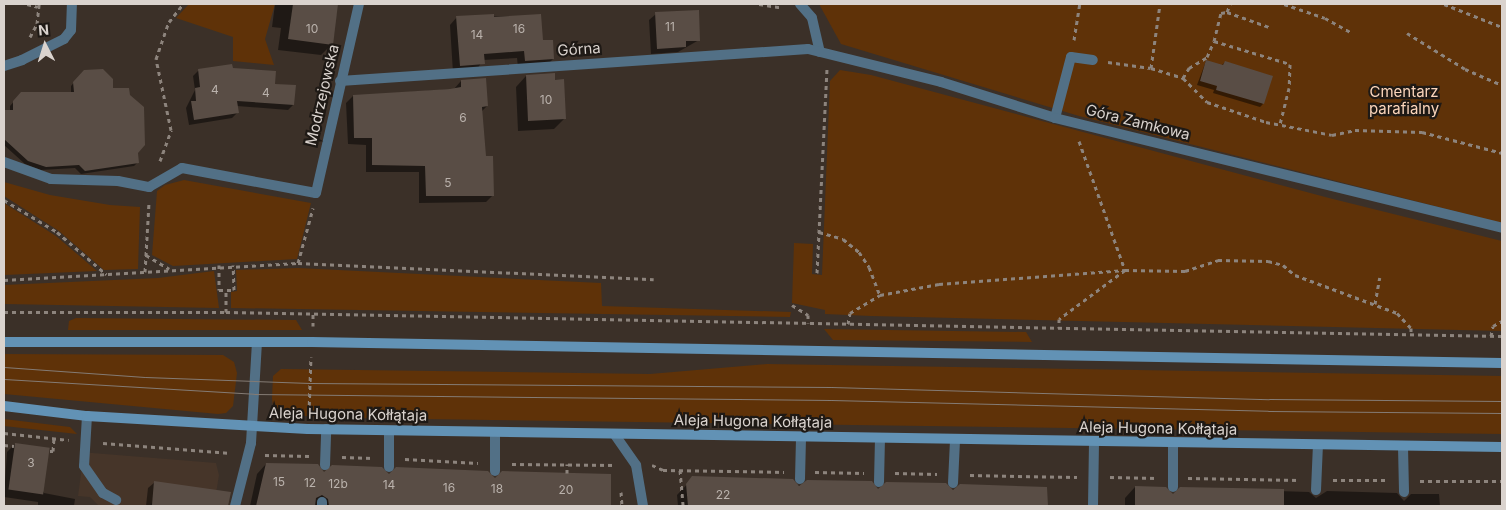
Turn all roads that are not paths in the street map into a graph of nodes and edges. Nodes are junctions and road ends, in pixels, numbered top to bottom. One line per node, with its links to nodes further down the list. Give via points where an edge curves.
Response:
1 (72, 4): 6 (street, via 72,30 64,39)
2 (359, 4): 7 (street, Modrzejowska)
3 (800, 4): 4 (street, via 812,18)
4 (820, 52): 7 (street, Górna, via 808,49); 8 (street, Góra Zamkowa, via 941,82)
5 (1093, 60): 8 (street, via 1071,57)
6 (4, 66)
7 (340, 81): 9 (street, Modrzejowska, via 316,193 182,168 149,187 118,181 51,179)
8 (1056, 118): 10 (street, Góra Zamkowa)
9 (4, 162)
10 (1502, 228)
11 (4, 342): 12 (main road)
12 (257, 342): 13 (main road); 16 (street)
13 (1502, 363)
14 (4, 406): 15 (main road, Aleja Hugona Kołłątaja)
15 (87, 416): 16 (main road, Aleja Hugona Kołłątaja); 38 (street, via 84,466 103,492)
16 (252, 427): 17 (main road, Aleja Hugona Kołłątaja); 39 (street)
17 (326, 429): 18 (main road, Aleja Hugona Kołłątaja); 29 (street)
18 (389, 430): 19 (main road, Aleja Hugona Kołłątaja); 30 (street)
19 (495, 433): 20 (main road, Aleja Hugona Kołłątaja); 31 (street)
20 (615, 435): 21 (main road, Aleja Hugona Kołłątaja); 40 (street, via 636,466)
21 (800, 437): 22 (main road, Aleja Hugona Kołłątaja); 32 (street)
22 (880, 438): 23 (main road, Aleja Hugona Kołłątaja); 33 (street)
23 (955, 440): 24 (main road, Aleja Hugona Kołłątaja); 34 (street)
24 (1094, 442): 25 (main road, Aleja Hugona Kołłątaja); 41 (street)
25 (1173, 443): 26 (main road, Aleja Hugona Kołłątaja); 35 (street)
26 (1318, 445): 27 (main road, Aleja Hugona Kołłątaja); 36 (street)
27 (1403, 447): 28 (main road, Aleja Hugona Kołłątaja); 37 (street)
28 (1502, 447)
29 (325, 461)
30 (389, 463)
31 (495, 467)
32 (800, 476)
33 (879, 477)
34 (954, 479)
35 (1172, 483)
36 (1317, 485)
37 (1404, 492)
38 (116, 500)
39 (235, 506)
40 (643, 506)
41 (1093, 506)

